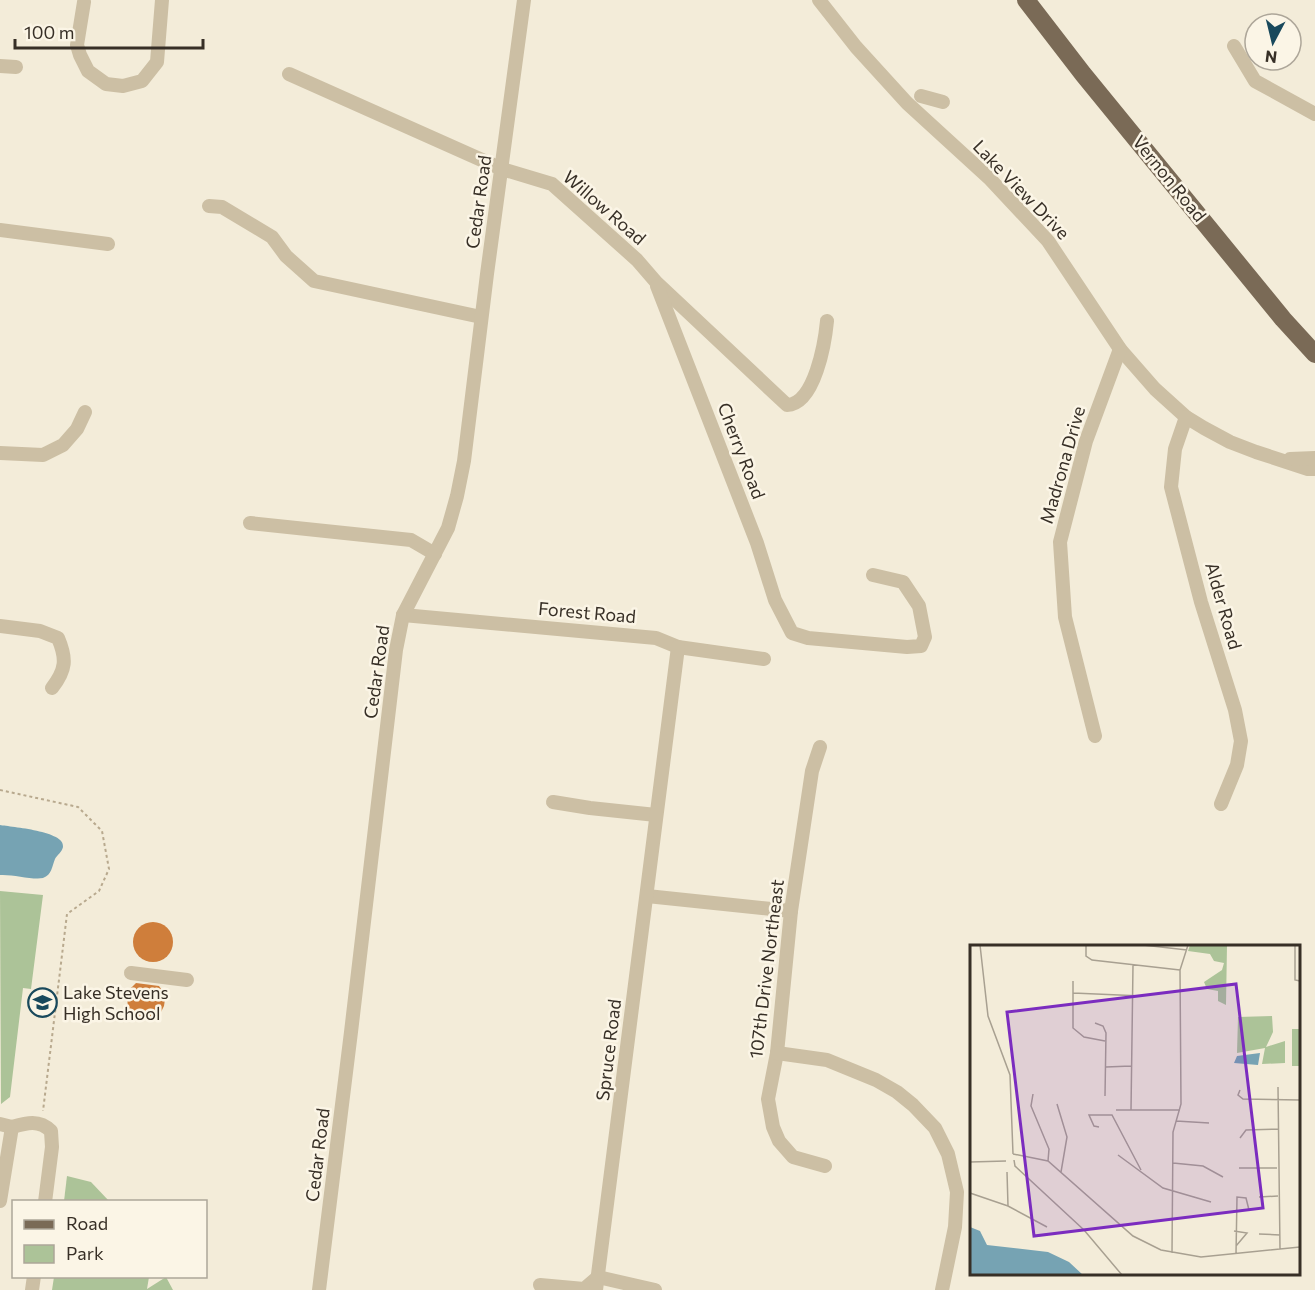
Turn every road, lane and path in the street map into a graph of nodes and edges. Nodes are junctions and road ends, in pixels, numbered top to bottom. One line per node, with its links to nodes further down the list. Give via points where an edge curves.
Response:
1 (162, 0): 5 (street, via 157,62 142,81 123,86 106,84 88,71 80,55 77,45)
2 (524, 0): 13 (street, Cedar Road)
3 (819, 0): 20 (street, Lake View Drive, via 907,103 989,178 1048,241)
4 (1026, 0): 21 (main road, Vernon Road, via 1283,320)
5 (84, 2)
6 (1234, 46): 12 (street, via 1255,81)
7 (0, 66): 8 (street)
8 (16, 67)
9 (290, 74): 13 (street, Willow Road)
10 (921, 96): 11 (street)
11 (943, 102)
12 (1315, 114)
13 (502, 169): 17 (street, Willow Road, via 552,184); 18 (street, Cedar Road)
14 (209, 206): 18 (street, via 222,207 272,237 314,281)
15 (0, 230): 16 (street)
16 (108, 244)
17 (656, 282): 19 (street, Willow Road, via 787,405 797,402 810,386 819,366); 30 (street, Cherry Road, via 757,543 775,600 792,633 808,638 921,646 925,637 919,606 903,582)
18 (482, 317): 29 (street, Cedar Road, via 464,461 448,528)
19 (827, 321)
20 (1120, 349): 23 (street, Lake View Drive); 36 (street, Madrona Drive, via 1086,441 1060,542 1065,617)
21 (1315, 354)
22 (85, 412): 24 (street, via 63,445 43,455)
23 (1186, 417): 26 (street, Lake View Drive, via 1230,442); 40 (street, Alder Road, via 1175,448 1171,487 1241,741 1237,765)
24 (0, 453)
25 (1315, 458): 26 (street, Lake View Drive)
26 (1282, 459): 27 (street, Lake View Drive)
27 (1315, 469)
28 (250, 523): 29 (street, via 411,540)
29 (435, 554): 31 (street, Cedar Road)
30 (873, 575)
31 (403, 615): 33 (street, Forest Road, via 656,638); 54 (street, Cedar Road, via 394,663)
32 (0, 626): 35 (street, via 40,631 58,638 64,669)
33 (678, 647): 34 (street, Forest Road); 41 (street, Spruce Road)
34 (764, 659)
35 (52, 688)
36 (1095, 736)
37 (820, 747): 43 (street, 107th Drive Northeast, via 812,771)
38 (0, 790): 47 (path, via 78,807 102,831 109,869 99,891 67,914)
39 (553, 802): 41 (street)
40 (1221, 804)
41 (656, 815): 42 (street, Spruce Road)
42 (647, 896): 43 (street); 52 (street, Spruce Road)
43 (791, 911): 46 (street, 107th Drive Northeast)
44 (131, 973): 45 (street)
45 (187, 980)
46 (777, 1053): 49 (street, 107th Drive Northeast, via 768,1099 773,1127 779,1141 794,1157); 56 (street, via 826,1060 876,1080 913,1105 935,1128 948,1154 957,1192 955,1227)
47 (41, 1124): 48 (street); 50 (street, via 53,1136)
48 (6, 1126): 51 (street)
49 (825, 1166)
50 (45, 1200)
51 (0, 1201)
52 (597, 1284): 53 (street, via 584,1289); 55 (street)
53 (540, 1285)
54 (319, 1290)
55 (655, 1290)
56 (942, 1290)

